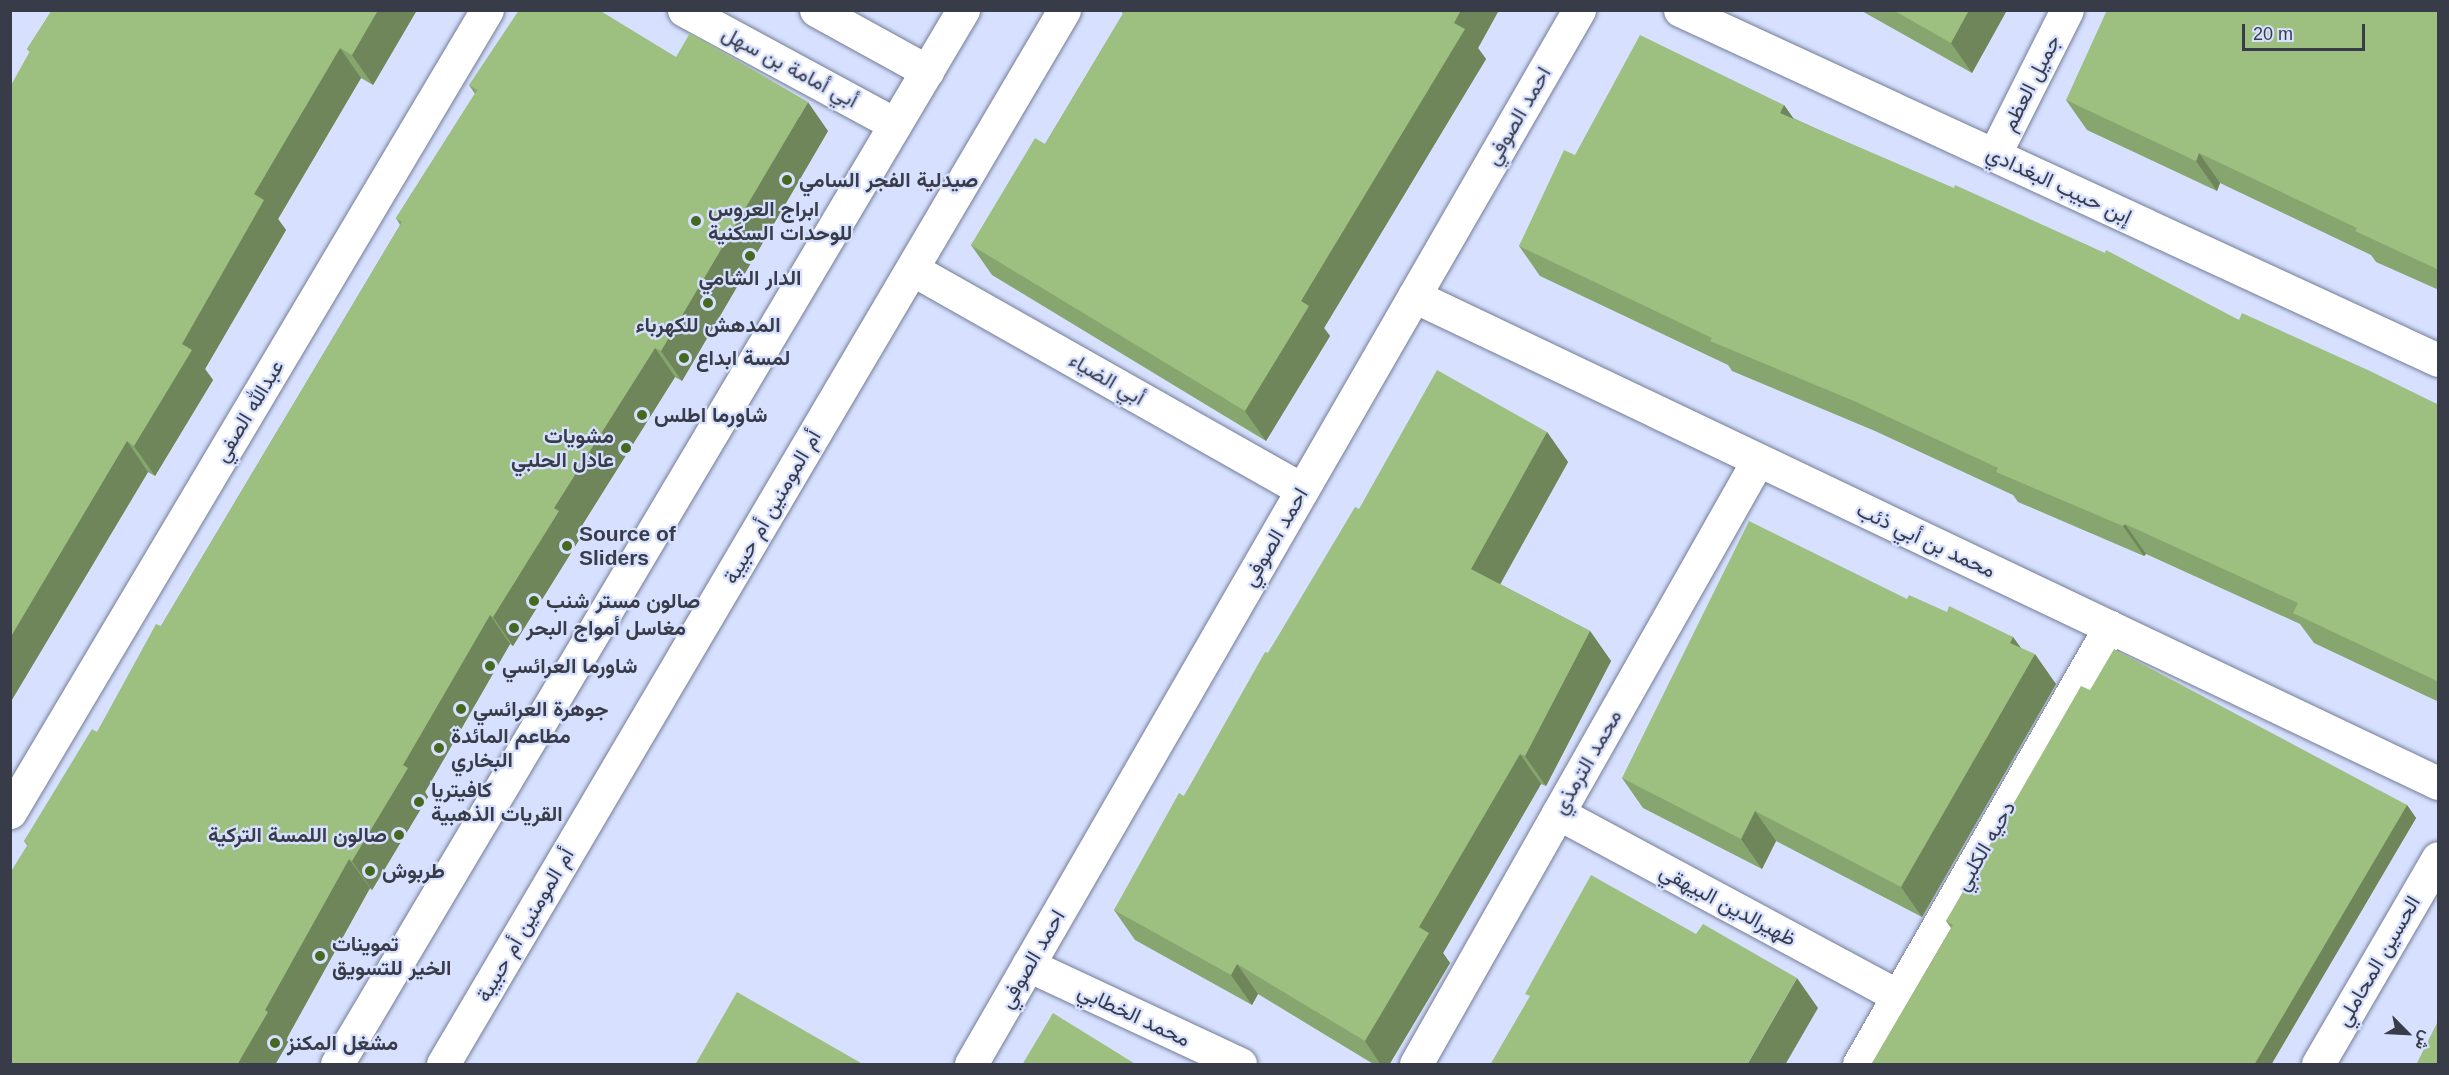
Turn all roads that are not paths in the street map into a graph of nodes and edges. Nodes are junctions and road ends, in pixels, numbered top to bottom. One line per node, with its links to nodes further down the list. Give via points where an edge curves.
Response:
1 (487, 10): 19 (street, عبدالله الصفي)
2 (684, 10): 10 (street, أبي أمامة بن سهل)
3 (816, 10): 9 (street)
4 (963, 10): 9 (street)
5 (1064, 10): 12 (street, أم المومنين أم حبيبة)
6 (1579, 10): 13 (street, احمد الصوفي)
7 (1680, 10): 11 (street, إبن حبيب البغدادي)
8 (2067, 10): 11 (street, جميل العظم)
9 (927, 71): 10 (street)
10 (896, 124): 24 (street)
11 (1994, 155): 14 (street, إبن حبيب البغدادي)
12 (912, 269): 16 (street, أبي الضياء); 25 (street, أم المومنين أم حبيبة)
13 (1414, 296): 15 (street, محمد بن أبي ذئب); 16 (street, احمد الصوفي)
14 (2439, 360)
15 (1758, 460): 17 (street, محمد بن أبي ذئب); 20 (street, محمد الترمذي)
16 (1302, 490): 22 (street, احمد الصوفي)
17 (2110, 627): 18 (street, محمد بن أبي ذئب); 23 (street, دحيه الكلبي)
18 (2439, 783)
19 (10, 812)
20 (1558, 813): 23 (street, ظهيرالدين البيهقي); 28 (street, محمد الترمذي)
21 (2439, 858): 30 (street, الحسين المحاملي)
22 (1028, 965): 26 (street, احمد الصوفي); 27 (street, محمد الخطابي)
23 (1898, 996): 29 (street, دحيه الكلبي)
24 (337, 1065)
25 (443, 1065)
26 (971, 1065)
27 (1240, 1065)
28 (1416, 1065)
29 (1859, 1065)
30 (2318, 1065)

